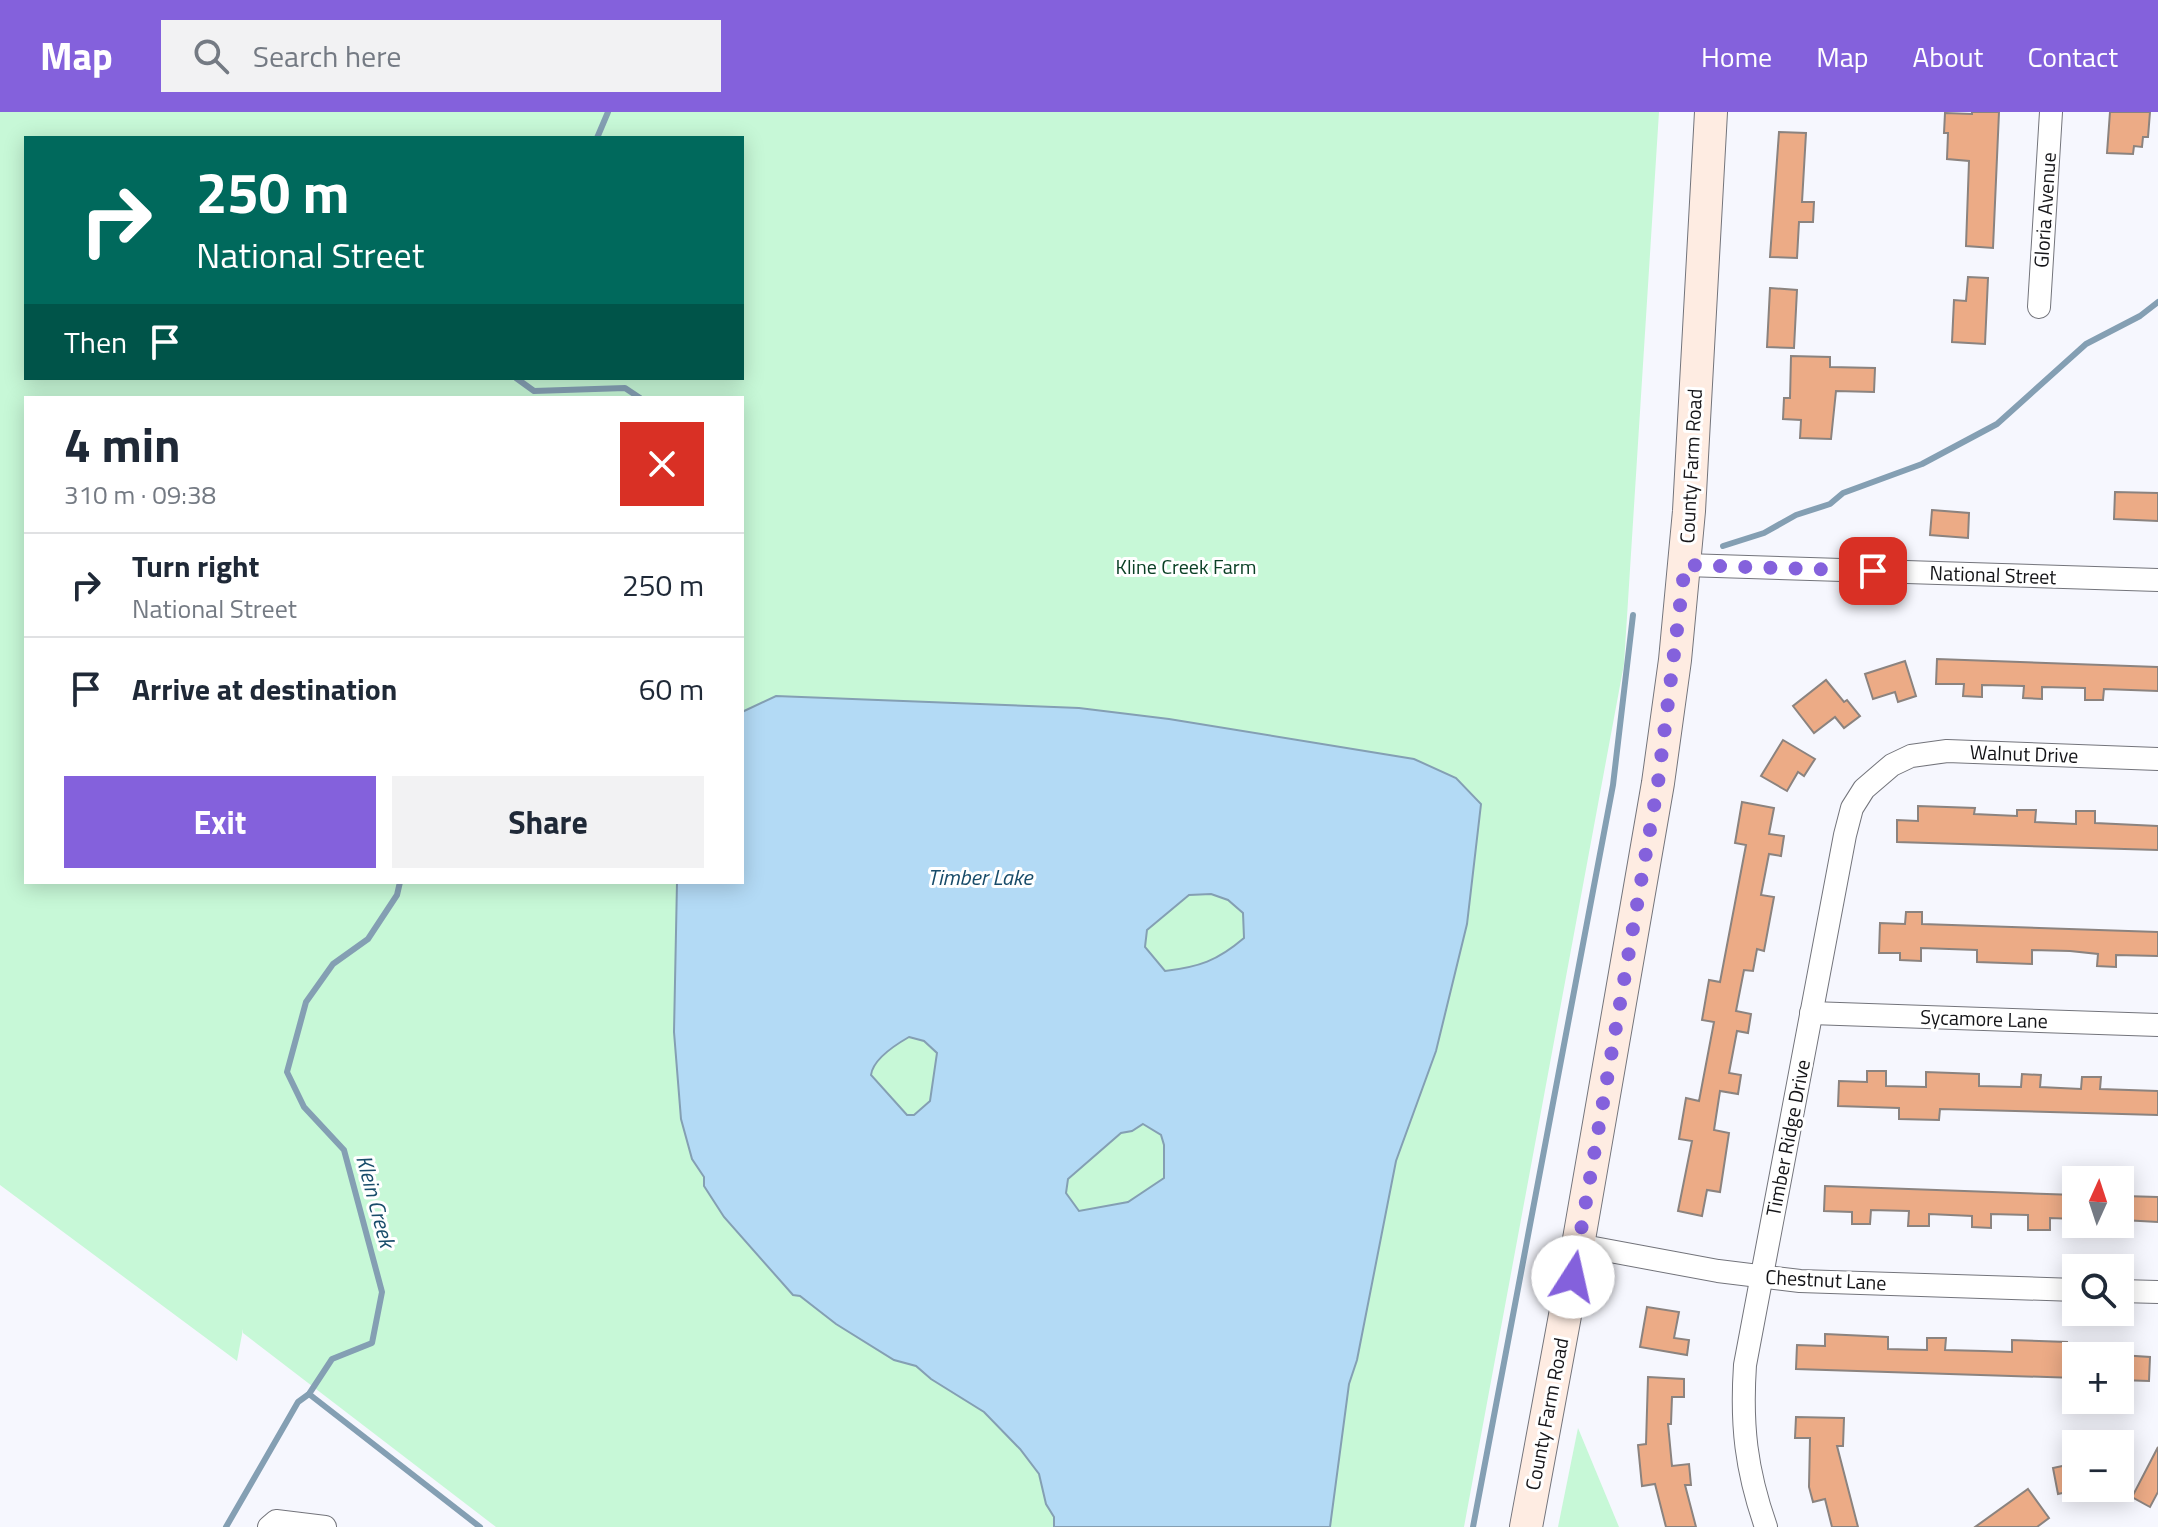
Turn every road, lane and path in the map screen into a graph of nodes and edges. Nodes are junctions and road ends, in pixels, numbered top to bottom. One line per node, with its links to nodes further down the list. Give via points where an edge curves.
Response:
1 (1711, 112): 4 (main road, County Farm Road)
2 (2051, 112): 3 (street, Gloria Avenue)
3 (2039, 307)
4 (1685, 565): 5 (street, National Street); 10 (main road, County Farm Road, via 1658,783)
5 (2158, 580)
6 (2158, 759): 7 (street, Walnut Drive, via 1947,751 1911,756)
7 (1892, 765): 8 (street, Timber Ridge Drive, via 1864,789 1852,808)
8 (1811, 1013): 9 (street, Sycamore Lane); 11 (street, Timber Ridge Drive)
9 (2158, 1025)
10 (1578, 1245): 11 (street, Chestnut Lane); 17 (main road, County Farm Road)
11 (1762, 1276): 12 (street, Chestnut Lane); 18 (street, Timber Ridge Drive, via 1745,1365 1743,1426 1753,1490)
12 (2062, 1290)
13 (2134, 1291): 14 (street)
14 (2158, 1292)
15 (269, 1527): 16 (street, via 276,1521)
16 (325, 1527)
17 (1526, 1527)
18 (1766, 1527)

